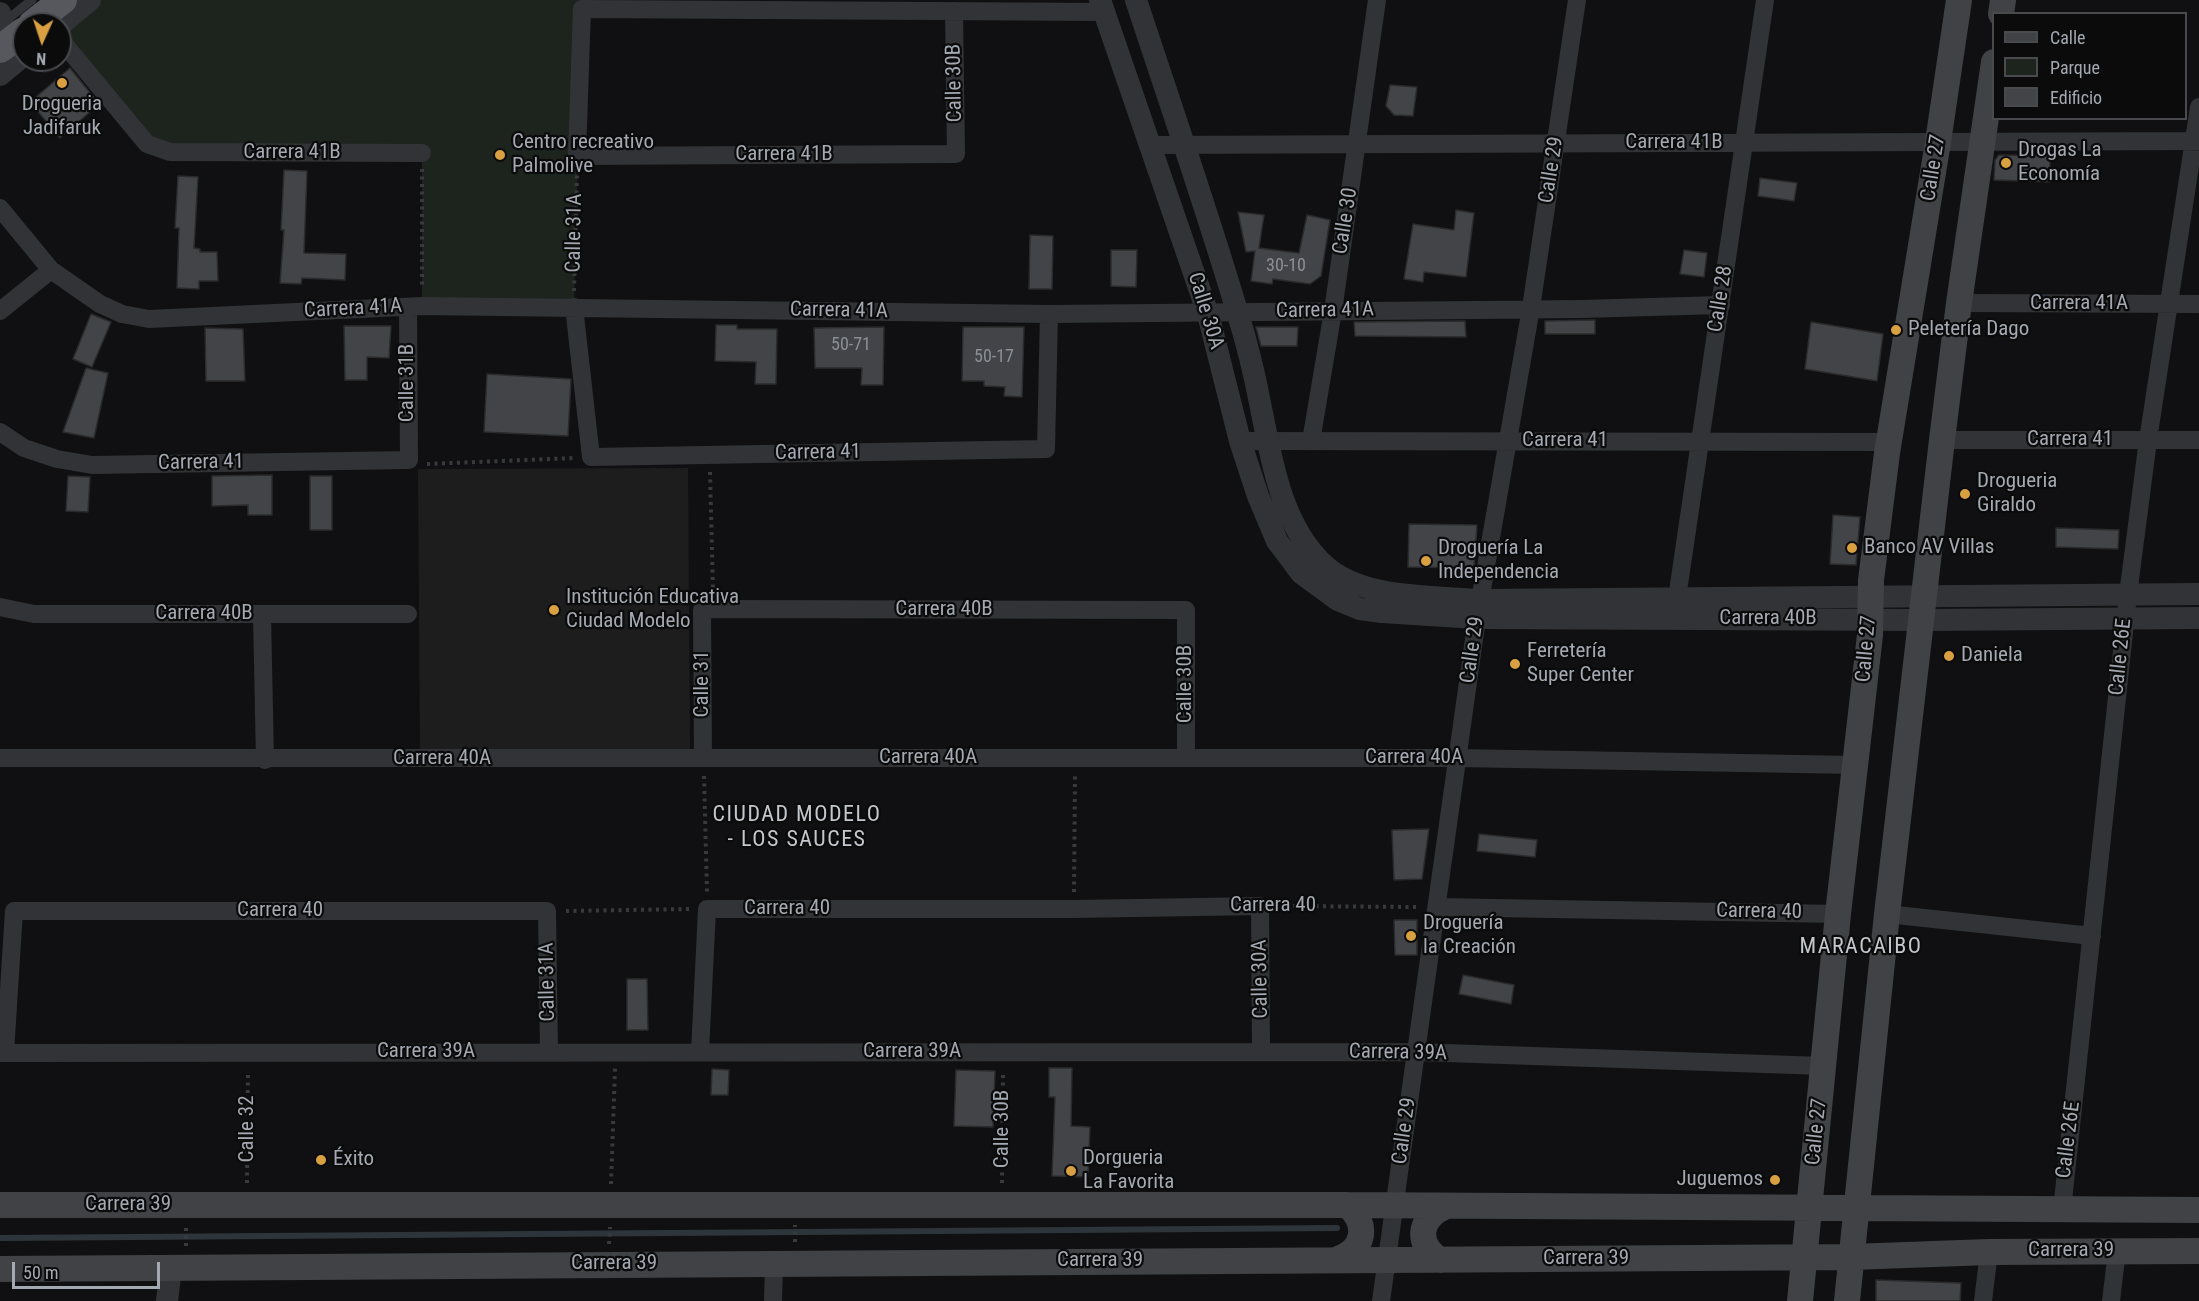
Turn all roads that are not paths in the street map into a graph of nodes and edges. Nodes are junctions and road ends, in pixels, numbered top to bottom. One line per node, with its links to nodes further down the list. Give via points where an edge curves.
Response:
1 (32, 0): 13 (lane)
2 (63, 0): 11 (highway)
3 (90, 0): 12 (street)
4 (1136, 0): 24 (street, Calle 30A)
5 (1377, 0): 21 (street, Calle 30)
6 (1577, 0): 22 (street, Calle 29)
7 (1766, 0): 20 (street, Calle 28)
8 (1959, 0): 18 (main road, Calle 27)
9 (1102, 6): 10 (street); 23 (street, Calle 30A)
10 (954, 11): 26 (street, Calle 30B); 26 (street, Carrera 41B, via 582,9 577,156)
11 (48, 12)
12 (72, 15)
13 (7, 40)
14 (72, 53): 25 (street, Carrera 41B, via 147,144 170,152)
15 (1992, 74): 19 (main road, Calle 27)
16 (2199, 107): 17 (street, Calle 26E)
17 (2196, 141): 19 (street, Carrera 41B); 30 (street, Calle 26E)
18 (1938, 142): 19 (street, Carrera 41B); 20 (street, Carrera 41B); 50 (main road, Calle 27)
19 (1981, 142): 29 (main road, Calle 27)
20 (1745, 143): 22 (street, Carrera 41B); 32 (street, Calle 28)
21 (1358, 144): 22 (street, Carrera 41B); 24 (street, Carrera 41B); 37 (street, Calle 30)
22 (1556, 144): 35 (street, Calle 29)
23 (1149, 145): 24 (street, Carrera 41B); 40 (street, Calle 30A)
24 (1184, 145): 38 (street, Calle 30A)
25 (422, 153)
26 (956, 154)
27 (0, 208): 28 (street, Carrera 41A)
28 (51, 270): 33 (street, Carrera 41A, via 100,304 122,314 149,319); 36 (street)
29 (1959, 303): 30 (street, Carrera 41A); 48 (main road, Calle 27)
30 (2169, 304): 31 (street, Carrera 41A); 42 (street, Calle 26E)
31 (2199, 304)
32 (1720, 305): 35 (street, Carrera 41A); 49 (street, Calle 28)
33 (415, 307): 34 (street, Carrera 41A); 51 (street, Calle 31B)
34 (574, 307): 39 (street, Carrera 41A); 39 (street, Carrera 41, via 591,457 1046,449)
35 (1531, 308): 37 (street, Carrera 41A); 47 (street, Calle 29)
36 (0, 311)
37 (1333, 311): 38 (street, Carrera 41A); 46 (street, Calle 30)
38 (1238, 312): 40 (street, Carrera 41A); 45 (street, Calle 30A)
39 (1049, 314): 40 (street, Carrera 41A)
40 (1208, 314): 44 (street, Calle 30A)
41 (0, 432): 51 (street, Carrera 41, via 24,448 92,465)
42 (2148, 440): 43 (street, Carrera 41); 48 (street, Carrera 41); 54 (street, Calle 26E)
43 (2199, 440)
44 (1240, 441): 45 (street, Carrera 41); 52 (street, Calle 30A, via 1277,541 1301,573)
45 (1267, 441): 46 (street, Carrera 41); 52 (street, Calle 30A, via 1285,505 1299,537)
46 (1311, 441): 47 (street, Carrera 41)
47 (1508, 441): 49 (street, Carrera 41); 59 (street, Calle 29)
48 (1942, 441): 58 (main road, Calle 27)
49 (1700, 442): 50 (street, Carrera 41); 55 (street, Calle 28)
50 (1889, 442): 57 (main road, Calle 27, via 1871,580)
51 (409, 460)
52 (1345, 592): 59 (street, Carrera 40B, via 1360,609 1382,612)
53 (2199, 594): 54 (street, Carrera 40B)
54 (2128, 595): 58 (street, Carrera 40B); 65 (street, Calle 26E)
55 (1677, 598): 57 (street, Carrera 40B); 59 (street, Carrera 40B)
56 (0, 607): 62 (street, Carrera 40B, via 34,614)
57 (1871, 608): 58 (street, Carrera 40B); 59 (street, Carrera 40B); 71 (main road, Calle 27)
58 (1923, 608): 65 (street, Carrera 40B); 76 (main road, Calle 27)
59 (1479, 609): 69 (street, Calle 29)
60 (708, 610): 61 (street, Carrera 40B); 67 (street, Calle 31)
61 (1186, 610): 68 (street, Calle 30B)
62 (262, 614): 63 (street, Carrera 40B); 70 (street)
63 (408, 614)
64 (2199, 618): 65 (street, Carrera 40B)
65 (2125, 620): 77 (street, Calle 26E)
66 (0, 758): 70 (street, Carrera 40A)
67 (703, 758): 68 (street, Carrera 40A); 70 (street, Carrera 40A)
68 (1186, 758): 69 (street, Carrera 40A)
69 (1458, 758): 71 (street, Carrera 40A); 73 (street, Calle 29)
70 (264, 760)
71 (1856, 765): 75 (main road, Calle 27)
72 (1260, 906): 79 (street, Calle 30A); 82 (street, Carrera 40, via 707,909)
73 (1437, 907): 75 (street, Carrera 40); 80 (street, Calle 29)
74 (547, 911): 78 (street, Calle 31A); 81 (street, Carrera 40, via 14,911)
75 (1838, 914): 83 (main road, Calle 27)
76 (1887, 914): 77 (street); 88 (main road, Calle 27)
77 (2092, 936): 90 (street, Calle 26E)
78 (549, 1052): 81 (street, Carrera 39A); 82 (street, Carrera 39A)
79 (1262, 1052): 80 (street, Carrera 39A); 82 (street, Carrera 39A)
80 (1417, 1052): 83 (street, Carrera 39A); 86 (street, Calle 29)
81 (3, 1053)
82 (700, 1053)
83 (1824, 1066): 89 (main road, Calle 27)
84 (0, 1205): 85 (main road, Carrera 39, via 247,1205 610,1213 1002,1205)
85 (1347, 1206): 86 (main road, Carrera 39); 98 (main road, via 1358,1216 1362,1232 1352,1252)
86 (1395, 1207): 87 (main road, Carrera 39); 99 (street, Calle 29)
87 (1444, 1207): 89 (main road, Carrera 39); 100 (main road, via 1430,1216 1423,1232 1427,1249)
88 (1856, 1208): 89 (main road, Carrera 39); 90 (main road, Carrera 39); 96 (main road, Calle 27)
89 (1809, 1209): 95 (main road, Calle 27)
90 (2062, 1210): 91 (main road, Carrera 39)
91 (2199, 1210)
92 (2117, 1251): 93 (main road, Carrera 39); 94 (main road, Carrera 39); 109 (street)
93 (2199, 1251)
94 (1989, 1252): 96 (main road, Carrera 39); 108 (street)
95 (1805, 1257): 96 (main road, Carrera 39); 100 (main road, Carrera 39); 106 (main road, Calle 27)
96 (1851, 1257): 107 (main road, Calle 27)
97 (179, 1259): 101 (main road, Carrera 39); 102 (main road, Carrera 39); 103 (street)
98 (1338, 1259): 99 (main road, Carrera 39); 101 (main road, Carrera 39)
99 (1388, 1260): 100 (main road, Carrera 39); 105 (street, Calle 29)
100 (1440, 1260)
101 (774, 1264): 104 (street)
102 (0, 1269)
103 (167, 1301)
104 (773, 1301)
105 (1381, 1301)
106 (1800, 1301)
107 (1846, 1301)
108 (1983, 1301)
109 (2111, 1301)

